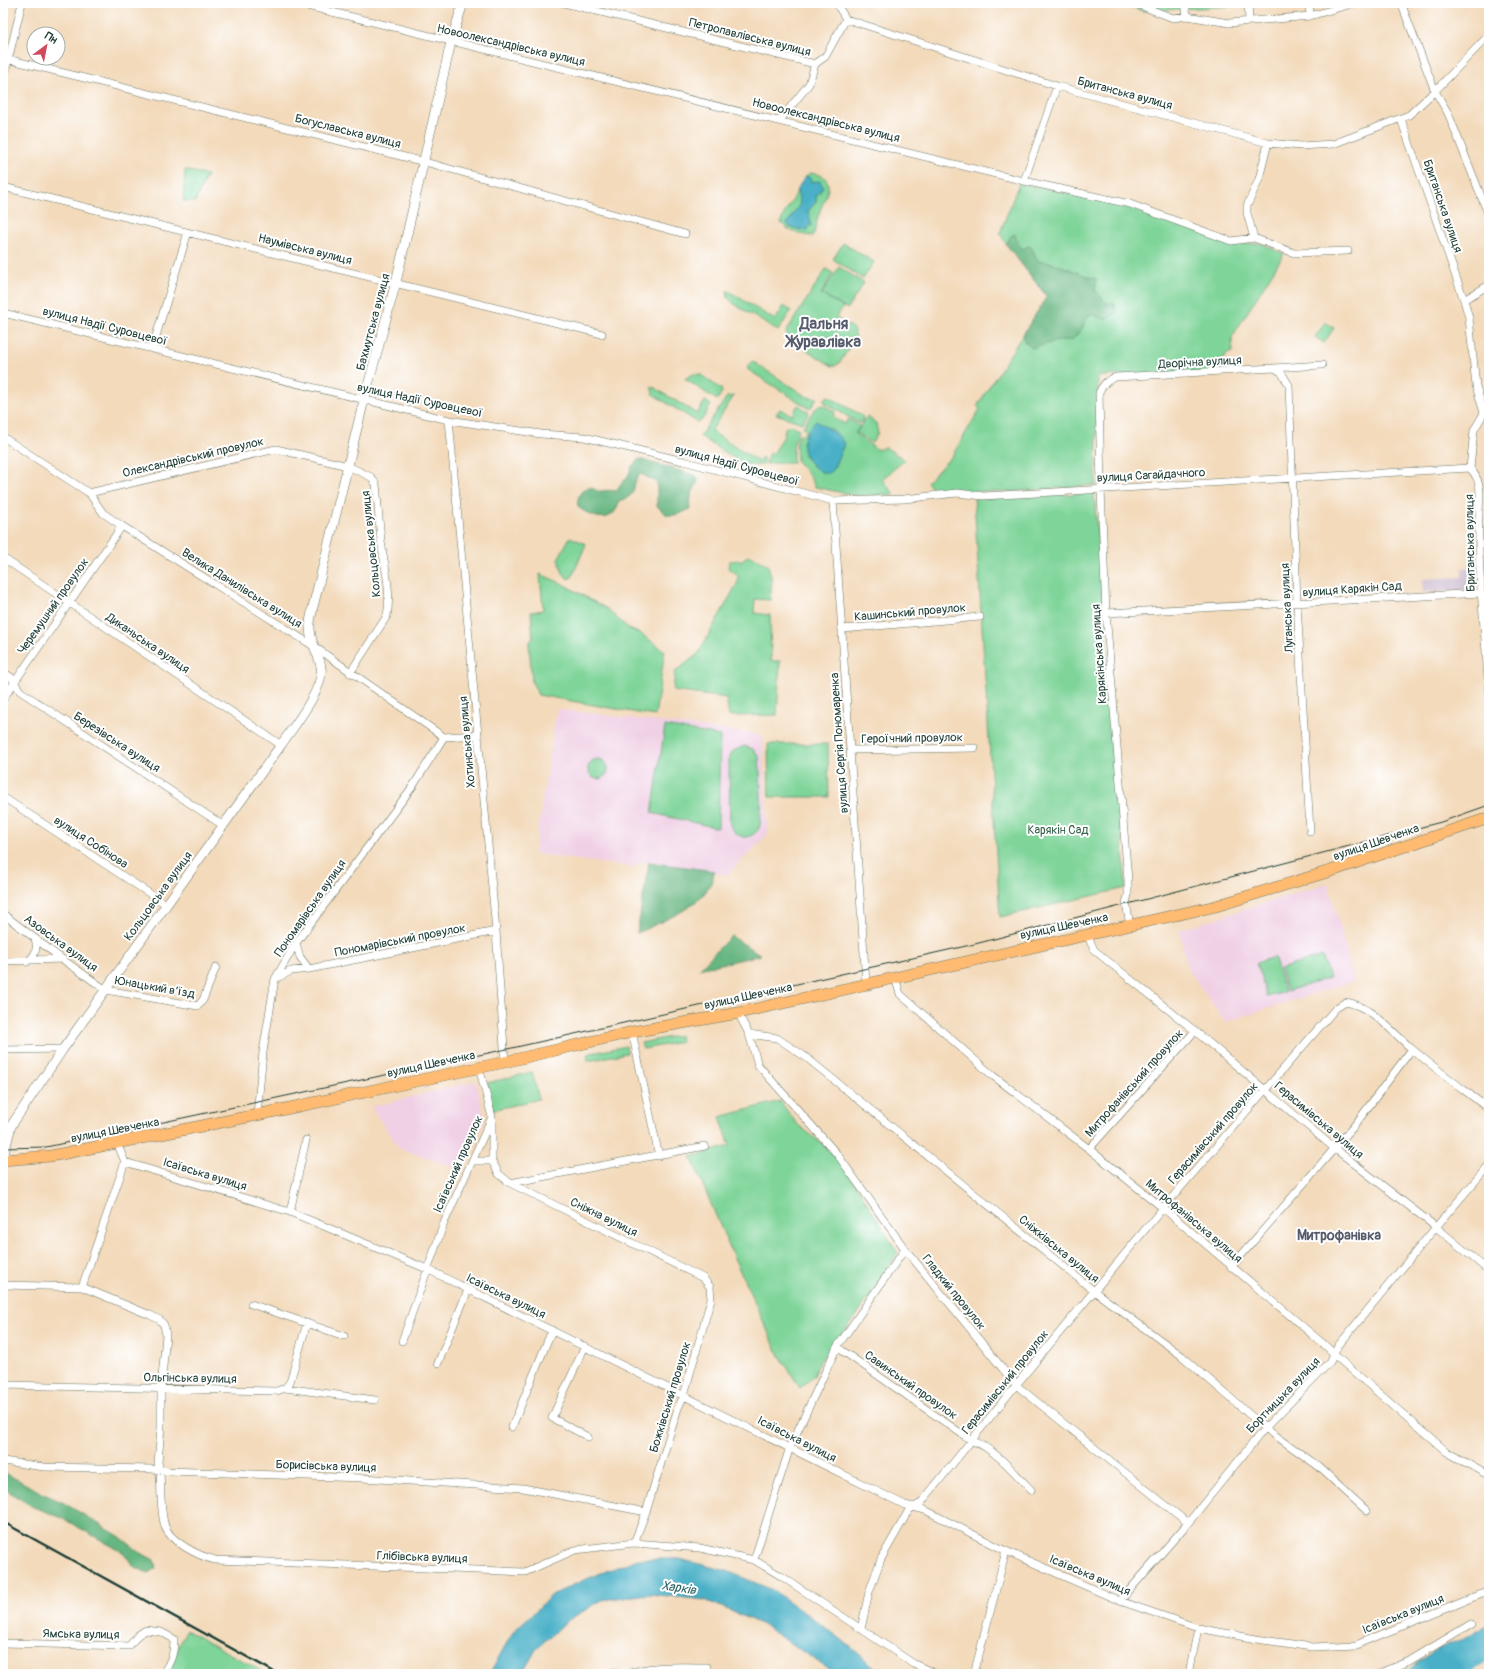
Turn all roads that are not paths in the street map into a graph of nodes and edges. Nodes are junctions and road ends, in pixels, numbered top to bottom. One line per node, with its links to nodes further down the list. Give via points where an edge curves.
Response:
1 (22, 3): 19 (street)
2 (295, 3): 18 (street, Новоолександрівська вулиця)
3 (462, 3): 18 (street, Бахмутська вулиця)
4 (564, 3): 20 (street, Петропавлівська вулиця)
5 (836, 3): 15 (street)
6 (1134, 3): 13 (street, via 1173,18)
7 (1185, 3): 13 (street)
8 (1248, 3): 16 (street)
9 (1309, 3): 14 (street)
10 (1356, 3): 12 (street)
11 (1401, 3): 23 (street)
12 (1342, 5): 14 (street)
13 (1187, 16): 16 (street, via 1229,23)
14 (1310, 16): 16 (street)
15 (846, 19): 20 (street, via 825,57); 22 (street, Британська вулиця)
16 (1249, 21)
17 (1489, 35): 23 (street, Британська вулиця)
18 (452, 42): 25 (street, Новоолександрівська вулиця); 27 (street, Бахмутська вулиця)
19 (5, 59): 21 (street); 27 (street, Богуславська вулиця)
20 (815, 64): 25 (street, via 809,84)
21 (3, 81)
22 (1057, 86): 26 (street, Британська вулиця); 28 (street)
23 (1435, 91): 24 (street, Британська вулиця, via 1416,109); 30 (street, via 1448,113)
24 (1400, 119): 26 (street, Британська вулиця, via 1333,144 1301,146); 37 (street, Британська вулиця)
25 (780, 120): 28 (street, Новоолександрівська вулиця)
26 (1268, 143): 33 (street, via 1247,206)
27 (425, 162): 32 (street, Богуславська вулиця); 35 (street, Бахмутська вулиця)
28 (1024, 181): 33 (street, Новоолександрівська вулиця, via 1130,204 1231,241)
29 (3, 187): 31 (street, Наумівська вулиця)
30 (1489, 216)
31 (188, 232): 35 (street, Наумівська вулиця); 40 (street)
32 (685, 234)
33 (1254, 238): 34 (street, Новоолександрівська вулиця, via 1294,253)
34 (1348, 251)
35 (396, 282): 39 (street, Наумівська вулиця); 44 (street, Бахмутська вулиця)
36 (1489, 285): 37 (street)
37 (1464, 300): 48 (street, Британська вулиця, via 1469,318 1476,386 1484,413 1474,430)
38 (3, 313): 40 (street, вулиця Надії Суровцевої)
39 (602, 334)
40 (152, 349): 44 (street, вулиця Надії Суровцевої)
41 (1322, 365): 42 (street, Дворічна вулиця)
42 (1274, 368): 43 (street, Дворічна вулиця, via 1116,377); 49 (street, Луганська вулиця, via 1281,372 1289,385)
43 (1105, 382): 50 (street, Карякінська вулиця, via 1099,393)
44 (364, 400): 45 (street, вулиця Надії Суровцевої); 47 (street, Бахмутська вулиця)
45 (449, 420): 52 (street, вулиця Надії Суровцевої, via 541,434 584,437); 68 (street, Хотинська вулиця)
46 (3, 437): 51 (street, Велика Данилівська вулиця)
47 (348, 466): 51 (street, Олександрівський провулок, via 276,449); 61 (street, Бахмутська вулиця, via 313,607 310,629); 64 (street, Кольцовська вулиця, via 371,477 376,484 389,606 387,616)
48 (1470, 468): 49 (street, вулиця Сагайдачного); 55 (street, Британська вулиця, via 1480,484)
49 (1292, 478): 50 (street, вулиця Сагайдачного); 57 (street, Луганська вулиця)
50 (1101, 489): 52 (street, вулиця Сагайдачного, via 983,496 957,493 904,499); 58 (street, Карякінська вулиця)
51 (89, 493): 53 (street, Велика Данилівська вулиця, via 103,513)
52 (833, 501): 60 (street, вулиця Сергія Пономаренка)
53 (122, 526): 56 (street, Черемушний провулок); 61 (street, Велика Данилівська вулиця)
54 (3, 558): 56 (street, Диканьська вулиця)
55 (1481, 593): 57 (street, вулиця Карякін Сад); 62 (street, Британська вулиця)
56 (69, 603): 65 (street, Черемушний провулок); 70 (street, Диканьська вулиця)
57 (1297, 603): 58 (street, вулиця Карякін Сад); 76 (street, Луганська вулиця)
58 (1106, 613): 79 (street, Карякінська вулиця, via 1128,880 1126,903)
59 (980, 617): 60 (street, Кашинський провулок)
60 (842, 629): 72 (street, вулиця Сергія Пономаренка)
61 (314, 647): 64 (street, Велика Данилівська вулиця); 70 (street, Кольцовська вулиця, via 321,666 320,684)
62 (1488, 668): 66 (street, Британська вулиця)
63 (3, 672): 65 (street, Березівська вулиця)
64 (350, 673): 69 (street, Велика Данилівська вулиця)
65 (14, 682): 67 (street, Черемушний провулок); 75 (street, Березівська вулиця, via 20,691)
66 (1489, 698)
67 (3, 699)
68 (478, 736): 69 (street); 80 (street, Хотинська вулиця)
69 (444, 737): 83 (street, Пономарівська вулиця, via 413,786)
70 (281, 745): 75 (street, Кольцовська вулиця)
71 (975, 748): 72 (street, Героїчний провулок)
72 (850, 750): 91 (street, вулиця Сергія Пономаренка)
73 (3, 797): 77 (street, вулиця Собінова)
74 (1489, 818): 79 (main road, вулиця Шевченка, via 1278,888 1216,906)
75 (224, 826): 77 (street, Кольцовська вулиця)
76 (1310, 831)
77 (167, 905): 92 (street, Кольцовська вулиця)
78 (3, 914): 82 (street, Азовська вулиця)
79 (1130, 925): 81 (main road, вулиця Шевченка)
80 (496, 932): 88 (street, Пономарівський провулок); 100 (street, Хотинська вулиця)
81 (1087, 934): 89 (main road, вулиця Шевченка); 94 (street, Герасимівська вулиця, via 1094,950)
82 (35, 938): 84 (street, Азовська вулиця); 86 (street, via 35,954)
83 (296, 943): 88 (street, via 300,957); 90 (street, Пономарівська вулиця)
84 (62, 960): 86 (street); 92 (street, Азовська вулиця)
85 (3, 962): 86 (street)
86 (27, 962)
87 (216, 967): 92 (street, Юнацький в’їзд, via 200,1005)
88 (309, 969): 90 (street, Пономарівський провулок, via 291,972)
89 (894, 977): 91 (main road, вулиця Шевченка); 110 (street, Митрофанівська вулиця, via 900,994 992,1075)
90 (275, 979): 104 (street, Пономарівська вулиця, via 263,1052)
91 (866, 983): 93 (main road, вулиця Шевченка)
92 (106, 990): 99 (street, Кольцовська вулиця)
93 (738, 1013): 95 (main road, вулиця Шевченка); 96 (street)
94 (1196, 1031): 102 (street, Герасимівська вулиця); 110 (street, Митрофанівський провулок)
95 (632, 1032): 100 (main road, вулиця Шевченка); 111 (street)
96 (749, 1034): 123 (street, Гладкий провулок, via 758,1065 837,1154); 131 (street, Сніжківська вулиця, via 777,1038 807,1058)
97 (1412, 1048): 102 (street, Герасимівський провулок, via 1371,1013 1355,1003 1346,1002 1336,1008); 103 (street, Герасимівський провулок); 109 (street, via 1354,1126)
98 (3, 1050): 99 (street)
99 (63, 1050): 112 (street, Кольцовська вулиця, via 11,1126)
100 (505, 1062): 101 (main road, вулиця Шевченка)
101 (479, 1067): 104 (main road, вулиця Шевченка); 105 (street, Ісаївський провулок)
102 (1266, 1090): 109 (street, Герасимівська вулиця); 120 (street, Герасимівський провулок)
103 (1489, 1109)
104 (257, 1115): 107 (main road, вулиця Шевченка)
105 (492, 1117): 113 (street, Ісаївський провулок); 114 (street)
106 (306, 1140): 121 (street)
107 (117, 1143): 112 (main road, вулиця Шевченка, via 51,1156); 115 (street)
108 (705, 1146): 111 (street)
109 (1334, 1148): 122 (street, Герасимівська вулиця); 124 (street)
110 (1089, 1149): 120 (street, Митрофанівська вулиця)
111 (659, 1156): 117 (street)
112 (3, 1158)
113 (473, 1161): 114 (street); 125 (street, Ісаївський провулок, via 444,1223)
114 (492, 1161): 118 (street, Сніжна вулиця, via 499,1174)
115 (125, 1162): 121 (street, Ісаївська вулиця); 128 (street)
116 (1489, 1165): 122 (street, Бортницька вулиця)
117 (534, 1178): 118 (street); 119 (street, via 529,1184)
118 (510, 1183): 119 (street, Сніжна вулиця)
119 (529, 1192): 129 (street, Сніжна вулиця, via 702,1278)
120 (1163, 1208): 124 (street, Митрофанівська вулиця); 131 (street, Герасимівський провулок)
121 (290, 1212): 125 (street, Ісаївська вулиця)
122 (1436, 1227): 126 (street, Герасимівська вулиця); 139 (street, Бортницька вулиця)
123 (905, 1249): 138 (street); 142 (street, Гладкий провулок)
124 (1231, 1267): 139 (street, Митрофанівська вулиця)
125 (427, 1269): 130 (street, Ісаївська вулиця); 136 (street, Ісаївський провулок)
126 (1489, 1271)
127 (3, 1285): 128 (street)
128 (82, 1287): 143 (street, Глібівська вулиця, via 150,1315 164,1325 166,1335)
129 (710, 1287): 145 (street, Божківський провулок, via 711,1299)
130 (468, 1290): 134 (street, Ісаївська вулиця); 140 (street)
131 (1094, 1291): 142 (street, Герасимівський провулок); 148 (street, Сніжківська вулиця, via 1182,1356)
132 (251, 1304): 133 (street)
133 (307, 1323): 135 (street); 144 (street, via 290,1382)
134 (552, 1330): 137 (street, Ісаївська вулиця); 147 (street)
135 (344, 1336)
136 (402, 1341)
137 (585, 1346): 145 (street, Ісаївська вулиця); 149 (street, via 552,1418)
138 (837, 1346): 150 (street, Савинський провулок); 151 (street)
139 (1334, 1354): 148 (street, Бортницька вулиця, via 1330,1362); 154 (street, Митрофанівська вулиця, via 1447,1452)
140 (438, 1363)
141 (3, 1385): 143 (street, Ольгінська вулиця)
142 (1016, 1385): 150 (street, Герасимівський провулок); 159 (street, Гладкий провулок)
143 (161, 1388): 144 (street, Ольгінська вулиця, via 277,1391); 153 (street, Глібівська вулиця, via 158,1463)
144 (285, 1388): 146 (street, Ольгінська вулиця)
145 (684, 1394): 151 (street, Ісаївська вулиця); 158 (street, Божківський провулок)
146 (375, 1400)
147 (512, 1427)
148 (1265, 1428): 157 (street, Сніжківська вулиця, via 1318,1466); 159 (street, Бортницька вулиця)
149 (588, 1437)
150 (972, 1441): 155 (street, Савинський провулок, via 979,1443 1004,1462); 156 (street, Герасимівський провулок)
151 (790, 1447): 156 (street, Ісаївська вулиця, via 905,1505); 162 (street)
152 (3, 1461): 153 (street, Борисівська вулиця, via 44,1468)
153 (160, 1470): 158 (street, Борисівська вулиця, via 362,1478 523,1488); 160 (street, Глібівська вулиця, via 164,1525 176,1540 194,1553 215,1560 525,1572 575,1550)
154 (1489, 1474)
155 (1031, 1490)
156 (915, 1507): 161 (street, Ісаївська вулиця, via 926,1510); 167 (street, Герасимівський провулок, via 909,1510 881,1559 869,1592)
157 (1367, 1511)
158 (646, 1512): 160 (street)
159 (1188, 1524): 164 (street, Бортницька вулиця)
160 (634, 1543): 162 (street, Глібівська вулиця, via 700,1548)
161 (1006, 1551): 164 (street, Ісаївська вулиця); 173 (street)
162 (754, 1560): 167 (street, Глібівська вулиця)
163 (1489, 1590): 166 (street, Ісаївська вулиця, via 1356,1645 1312,1647)
164 (1120, 1601): 166 (street, Ісаївська вулиця)
165 (1471, 1624): 175 (street, via 1401,1666)
166 (1198, 1628): 174 (street)
167 (861, 1629): 172 (street, Глібівська вулиця, via 914,1664)
168 (3, 1644): 170 (street, Ямська вулиця, via 129,1646 146,1630 161,1632 174,1639 174,1651)
169 (707, 1667): 171 (street, via 672,1667)
170 (162, 1674)
171 (628, 1674)
172 (936, 1674)
173 (974, 1674)
174 (1189, 1674)
175 (1378, 1674)

